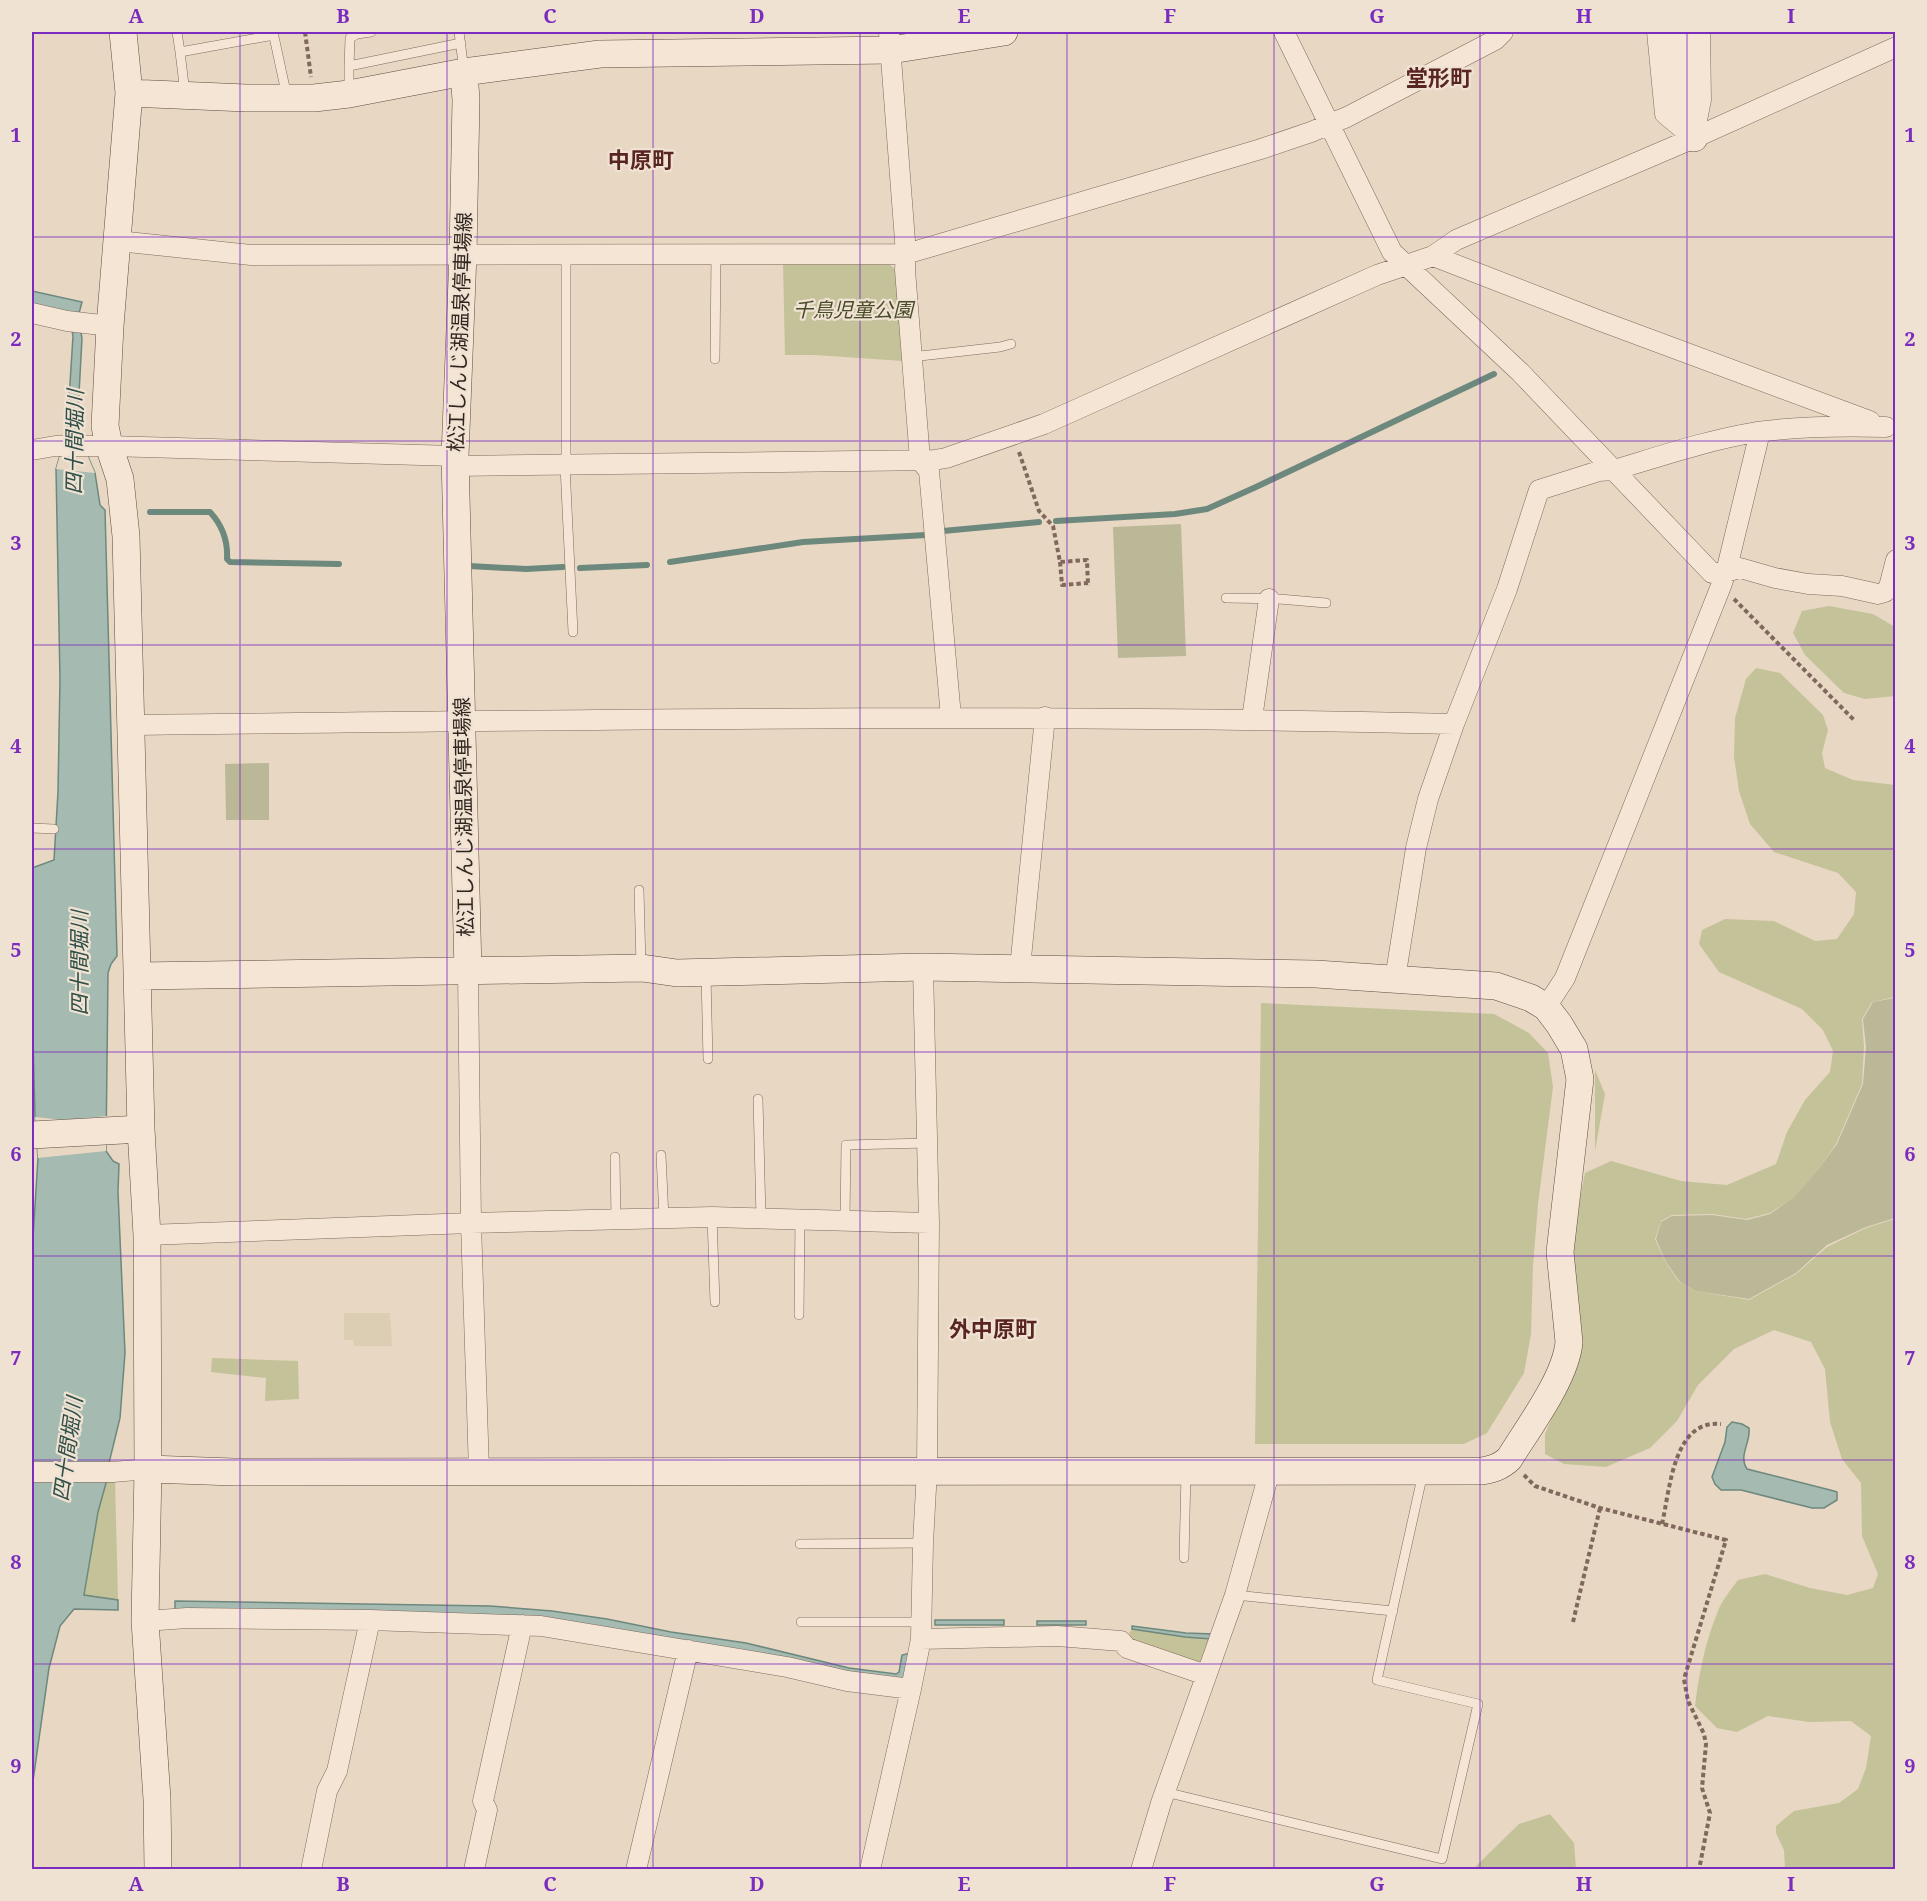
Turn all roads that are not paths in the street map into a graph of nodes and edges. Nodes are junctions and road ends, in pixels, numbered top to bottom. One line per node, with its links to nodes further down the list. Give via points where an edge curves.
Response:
1 (123, 32): 18 (street)
2 (177, 32): 15 (lane)
3 (371, 32): 16 (lane, via 350,38)
4 (459, 32): 13 (lane)
5 (1004, 32): 12 (street)
6 (1284, 32): 22 (street)
7 (1503, 32): 22 (street, via 1495,40)
8 (1657, 32): 23 (street, via 1665,114)
9 (1678, 32): 23 (street, via 1685,110)
10 (1700, 32): 23 (street, via 1701,100)
11 (273, 33): 15 (lane); 21 (lane)
12 (890, 41): 17 (street, via 600,54); 28 (street)
13 (461, 44): 16 (lane); 17 (lane)
14 (1896, 47): 23 (street)
15 (180, 52): 20 (lane)
16 (349, 66): 19 (lane)
17 (464, 72): 19 (street); 25 (street, 松江しんじ湖温泉停車場線)
18 (129, 93): 20 (street); 24 (street)
19 (349, 94): 21 (street)
20 (185, 95): 21 (street)
21 (288, 99)
22 (1329, 125): 28 (street, via 1261,149); 30 (street, via 1392,252)
23 (1694, 138): 29 (street, via 1456,240)
24 (118, 241): 25 (street, via 251,255); 32 (street)
25 (463, 254): 26 (street); 43 (street, 松江しんじ湖温泉停車場線)
26 (566, 254): 27 (street); 44 (lane)
27 (716, 254): 28 (street); 35 (lane)
28 (906, 254): 34 (street)
29 (1433, 256): 30 (street); 36 (street)
30 (1406, 265): 42 (street, via 1044,424 946,458); 45 (street, via 1520,372)
31 (32, 313): 32 (street)
32 (99, 325): 40 (street, via 105,426)
33 (1011, 344): 34 (lane)
34 (911, 357): 42 (street)
35 (715, 359)
36 (1891, 428): 37 (street, via 1828,426)
37 (1760, 432): 45 (street); 47 (street)
38 (32, 438): 39 (street)
39 (55, 446): 40 (street); 41 (street)
40 (96, 446): 43 (street); 57 (street, via 120,479 126,536)
41 (32, 450)
42 (920, 460): 44 (street); 52 (street, via 929,471)
43 (455, 461): 44 (street); 55 (street, 松江しんじ湖温泉停車場線)
44 (566, 466): 51 (lane)
45 (1614, 470): 47 (street, via 1712,573); 56 (street, via 1539,490 1507,589)
46 (1896, 560): 47 (street, via 1889,587 1878,594 1808,584 1740,568)
47 (1726, 572): 68 (street, via 1565,978)
48 (1226, 598): 49 (lane)
49 (1269, 599): 50 (lane); 54 (street)
50 (1326, 603)
51 (573, 632)
52 (951, 717): 53 (street); 55 (street)
53 (1045, 717): 54 (street); 63 (street)
54 (1252, 719): 56 (street)
55 (462, 721): 57 (street); 64 (street, 松江しんじ湖温泉停車場線)
56 (1454, 724): 67 (street, via 1422,822)
57 (130, 725): 66 (street)
58 (32, 828): 59 (lane)
59 (54, 829)
60 (639, 890): 62 (lane)
61 (923, 967): 63 (street); 65 (street); 73 (street)
62 (642, 968): 64 (street); 65 (street)
63 (1020, 968): 67 (street)
64 (468, 971): 66 (street); 82 (street)
65 (706, 972): 69 (lane)
66 (138, 976): 71 (street)
67 (1395, 979): 68 (street, via 1496,986)
68 (1546, 1007): 91 (street, via 1574,1049 1580,1079 1560,1252 1568,1355 1564,1368 1502,1466 1482,1471)
69 (708, 1059)
70 (758, 1099): 78 (lane)
71 (141, 1129): 72 (street); 84 (street)
72 (33, 1135)
73 (928, 1143): 81 (lane, via 846,1145); 83 (street)
74 (661, 1155): 77 (lane)
75 (615, 1157): 79 (lane)
76 (712, 1217): 77 (street); 78 (street); 85 (lane)
77 (663, 1218): 79 (street)
78 (761, 1218): 80 (street)
79 (616, 1220): 82 (street)
80 (800, 1220): 81 (street); 86 (lane)
81 (845, 1221): 83 (street)
82 (471, 1223): 84 (street); 92 (street)
83 (929, 1223): 88 (street)
84 (147, 1235): 87 (street)
85 (715, 1302)
86 (800, 1315)
87 (148, 1469): 92 (street); 93 (street); 100 (street)
88 (927, 1470): 89 (street); 92 (street); 94 (street)
89 (1186, 1470): 90 (street); 96 (lane)
90 (1270, 1470): 91 (street); 97 (street)
91 (1424, 1470): 98 (lane)
92 (479, 1471)
93 (32, 1473)
94 (923, 1543): 95 (lane); 103 (street)
95 (800, 1544)
96 (1184, 1558)
97 (1235, 1594): 98 (lane); 105 (street)
98 (1393, 1611): 107 (lane, via 1377,1680 1478,1704 1442,1859)
99 (369, 1620): 100 (street); 102 (street); 109 (street, via 337,1771 327,1791)
100 (145, 1621): 108 (street, via 158,1799)
101 (801, 1622): 103 (lane)
102 (522, 1625): 104 (street); 110 (street, via 483,1801 487,1810)
103 (921, 1630): 105 (street, via 1121,1641 1127,1648); 106 (street)
104 (688, 1650): 106 (street, via 847,1681); 111 (street)
105 (1206, 1675): 107 (street)
106 (911, 1689): 112 (street)
107 (1165, 1792): 113 (street)
108 (158, 1869)
109 (311, 1869)
110 (474, 1869)
111 (636, 1869)
112 (870, 1869)
113 (1141, 1869)

